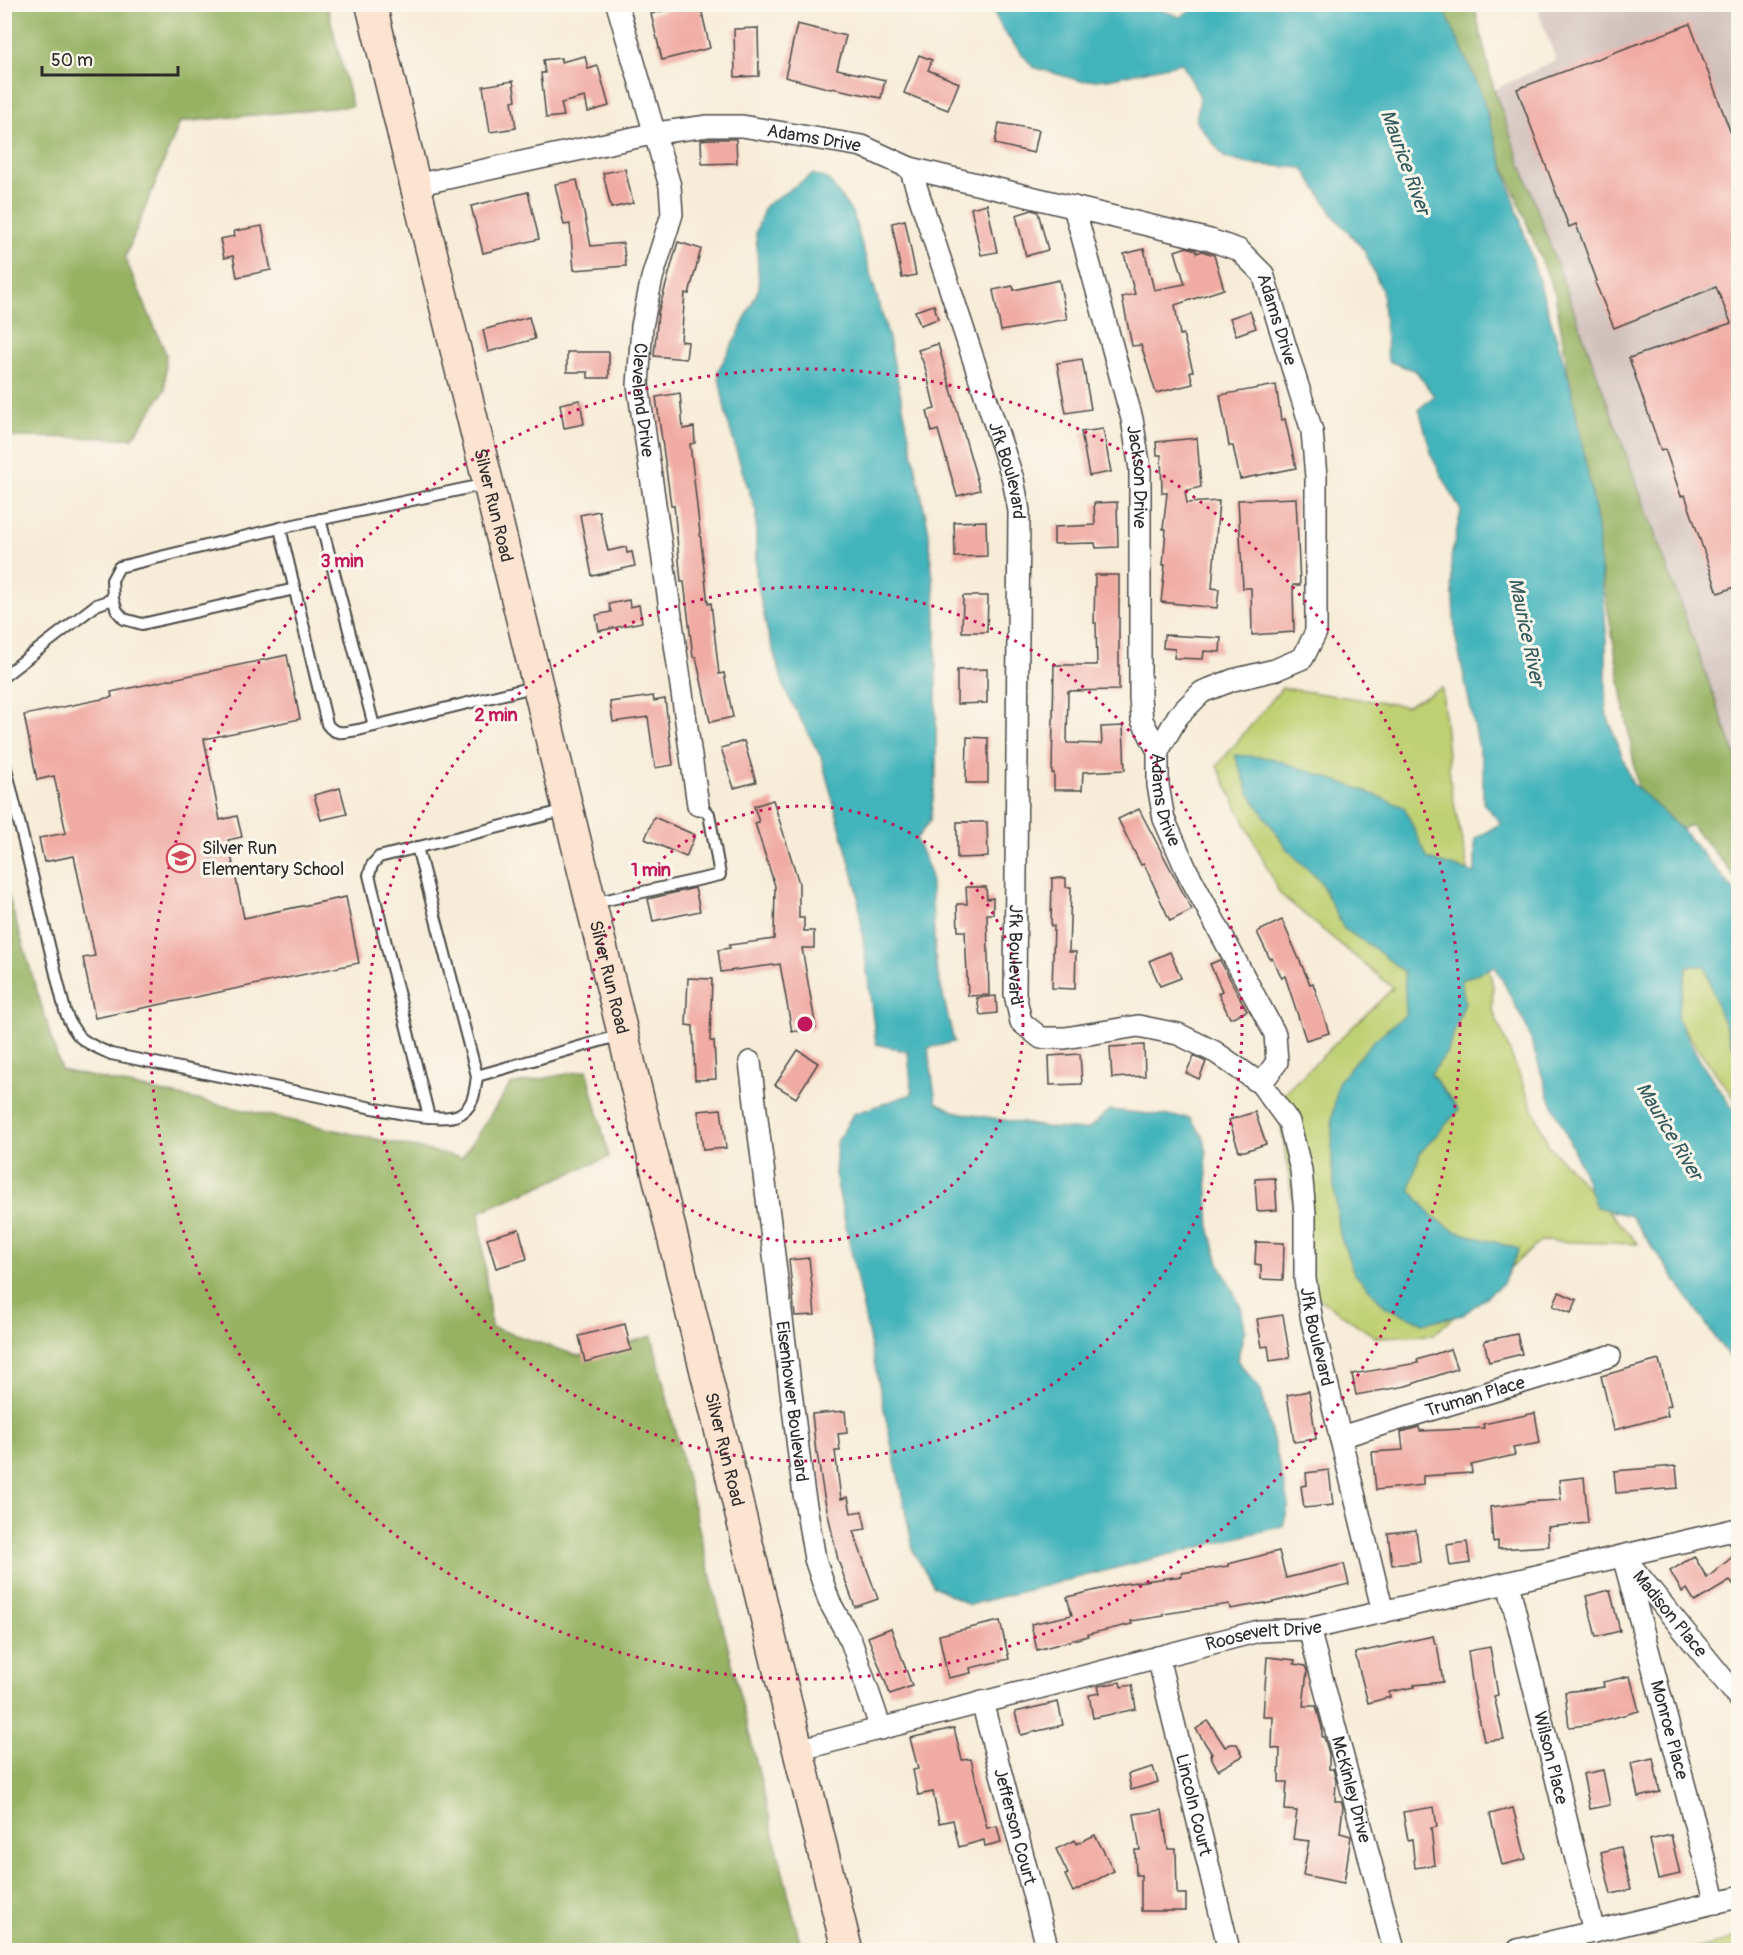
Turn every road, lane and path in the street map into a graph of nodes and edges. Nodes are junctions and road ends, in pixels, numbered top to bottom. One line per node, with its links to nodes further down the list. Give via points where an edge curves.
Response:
1 (371, 4): 5 (main road, Silver Run Road)
2 (617, 4): 3 (street, Cleveland Drive)
3 (656, 134): 4 (street, Adams Drive, via 708,126 742,126 862,146); 5 (street, Adams Drive); 17 (street, Cleveland Drive, via 670,186 672,214 642,326 638,385)
4 (910, 168): 6 (street, Adams Drive); 24 (street, Jfk Boulevard, via 1013,479 1019,511 1015,994 1021,1022 1041,1038 1138,1026 1178,1034 1215,1052)
5 (415, 185): 7 (main road, Silver Run Road)
6 (1074, 207): 15 (street, Jackson Drive, via 1132,419 1140,469 1140,698 1142,720); 15 (street, Adams Drive, via 1239,250 1263,274 1312,431 1316,477 1316,632 1303,658 1202,692 1178,716)
7 (488, 484): 8 (lane); 13 (main road, Silver Run Road)
8 (320, 519): 9 (lane); 14 (lane)
9 (280, 528): 10 (lane); 11 (lane, via 119,567 112,580)
10 (295, 589): 11 (lane, via 142,624 124,619); 14 (lane, via 327,724 339,733)
11 (113, 599): 12 (lane, via 96,604)
12 (4, 676)
13 (537, 686): 14 (lane); 18 (main road, Silver Run Road)
14 (374, 726)
15 (1158, 751): 24 (street, Adams Drive, via 1164,819 1186,869 1275,1034 1277,1062)
16 (4, 760): 25 (lane, via 65,1011 77,1036 111,1054)
17 (698, 805): 20 (lane, via 709,814 720,875)
18 (567, 810): 19 (lane); 20 (main road, Silver Run Road)
19 (417, 847): 23 (lane); 25 (lane, via 379,857 369,875)
20 (590, 904): 21 (main road, Silver Run Road)
21 (622, 1034): 23 (lane); 37 (main road, Silver Run Road)
22 (750, 1062): 36 (street, Eisenhower Boulevard, via 815,1559 829,1601 851,1641)
23 (477, 1076): 25 (lane, via 469,1107 447,1118)
24 (1261, 1084): 27 (street, Jfk Boulevard, via 1289,1122 1301,1170 1308,1300)
25 (429, 1117)
26 (1610, 1356): 27 (street, Truman Place)
27 (1340, 1437): 31 (street, Jfk Boulevard)
28 (1736, 1534): 29 (street, Roosevelt Drive)
29 (1623, 1556): 30 (street, Roosevelt Drive); 34 (street, Madison Place); 39 (street, Monroe Place)
30 (1508, 1583): 31 (street, Roosevelt Drive); 40 (street, Wilson Place)
31 (1383, 1612): 32 (street, Roosevelt Drive)
32 (1310, 1629): 33 (street, Roosevelt Drive, via 1259,1631); 44 (street, McKinley Drive)
33 (1158, 1657): 35 (street, Roosevelt Drive); 43 (street, Lincoln Court)
34 (1738, 1697)
35 (982, 1702): 36 (street, Roosevelt Drive); 42 (street, Jefferson Court)
36 (881, 1729): 37 (street, Roosevelt Drive)
37 (798, 1750): 41 (main road, Silver Run Road)
38 (1738, 1897): 39 (street)
39 (1716, 1903): 40 (street)
40 (1594, 1932): 45 (street)
41 (847, 1950)
42 (1048, 1950)
43 (1229, 1950)
44 (1394, 1950)
45 (1518, 1950)

